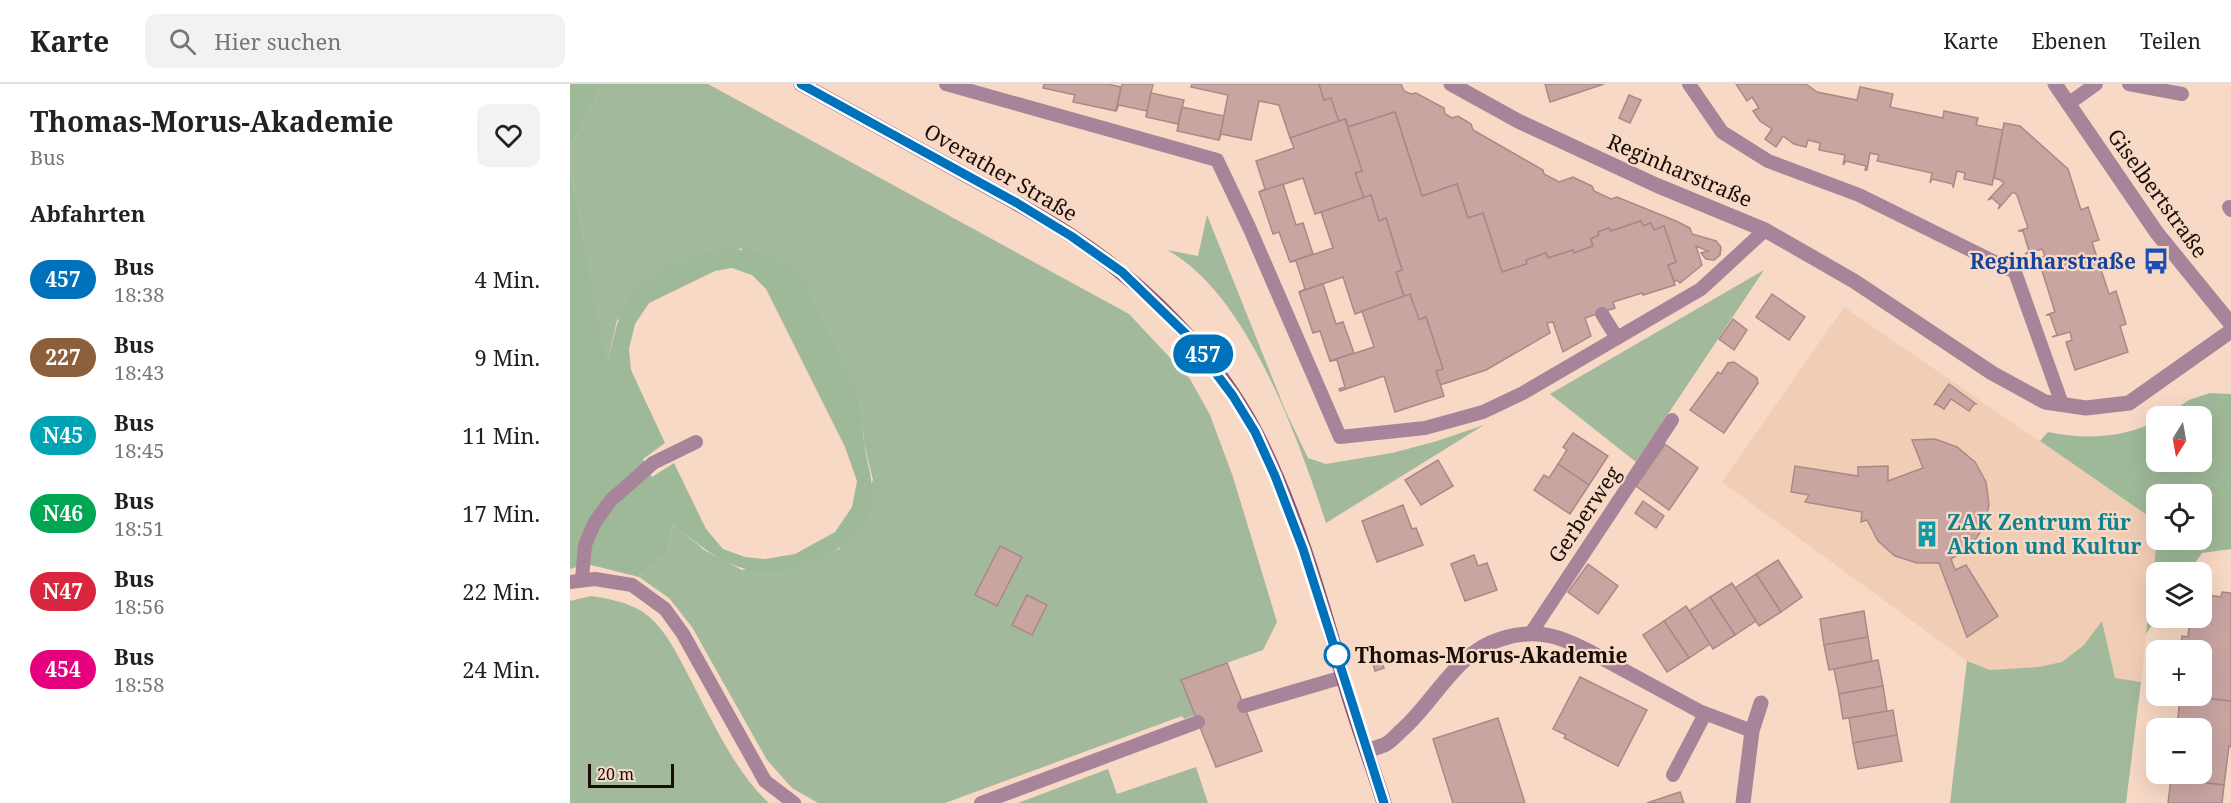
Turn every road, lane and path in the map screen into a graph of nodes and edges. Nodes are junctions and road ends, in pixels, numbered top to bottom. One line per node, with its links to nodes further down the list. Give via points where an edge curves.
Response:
1 (801, 84): 21 (main road, Overather Straße, via 1071,236 1122,272 1188,336 1255,432 1303,549)
2 (946, 84): 14 (lane, via 1217,160 1340,436 1425,428 1483,412)
3 (1451, 84): 10 (street, Reginharstraße, via 1520,123)
4 (1689, 84): 15 (lane, via 1722,132 1768,161 1859,195 2015,272)
5 (2055, 84): 9 (street, Giselbertstraße)
6 (2096, 84): 9 (lane)
7 (2129, 84): 8 (lane)
8 (2182, 94)
9 (2068, 104): 12 (street, Giselbertstraße, via 2157,233)
10 (1765, 230): 14 (lane, via 1701,290); 15 (street, Reginharstraße, via 1854,281 1992,374 2045,402)
11 (1602, 314): 14 (lane)
12 (2231, 324)
13 (2231, 330): 15 (street, Reginharstraße, via 2129,402 2086,408)
14 (1617, 338)
15 (2062, 405)
16 (1672, 420): 19 (lane, Gerberweg)
17 (696, 442): 18 (lane, via 653,463 611,500 585,545)
18 (576, 581): 29 (lane, via 607,580 632,585 665,609 765,781)
19 (1531, 633): 20 (street, via 1557,637); 27 (street, via 1486,643 1470,653 1409,723 1386,744)
20 (1596, 655): 24 (lane)
21 (1343, 677): 23 (lane); 27 (main road, Overather Straße)
22 (1761, 703): 26 (street)
23 (1244, 706)
24 (1706, 714): 26 (lane); 28 (lane)
25 (1198, 722): 30 (lane)
26 (1752, 731): 32 (street)
27 (1367, 750): 31 (main road, Overather Straße)
28 (1673, 775)
29 (794, 803)
30 (981, 803)
31 (1384, 803)
32 (1743, 803)

